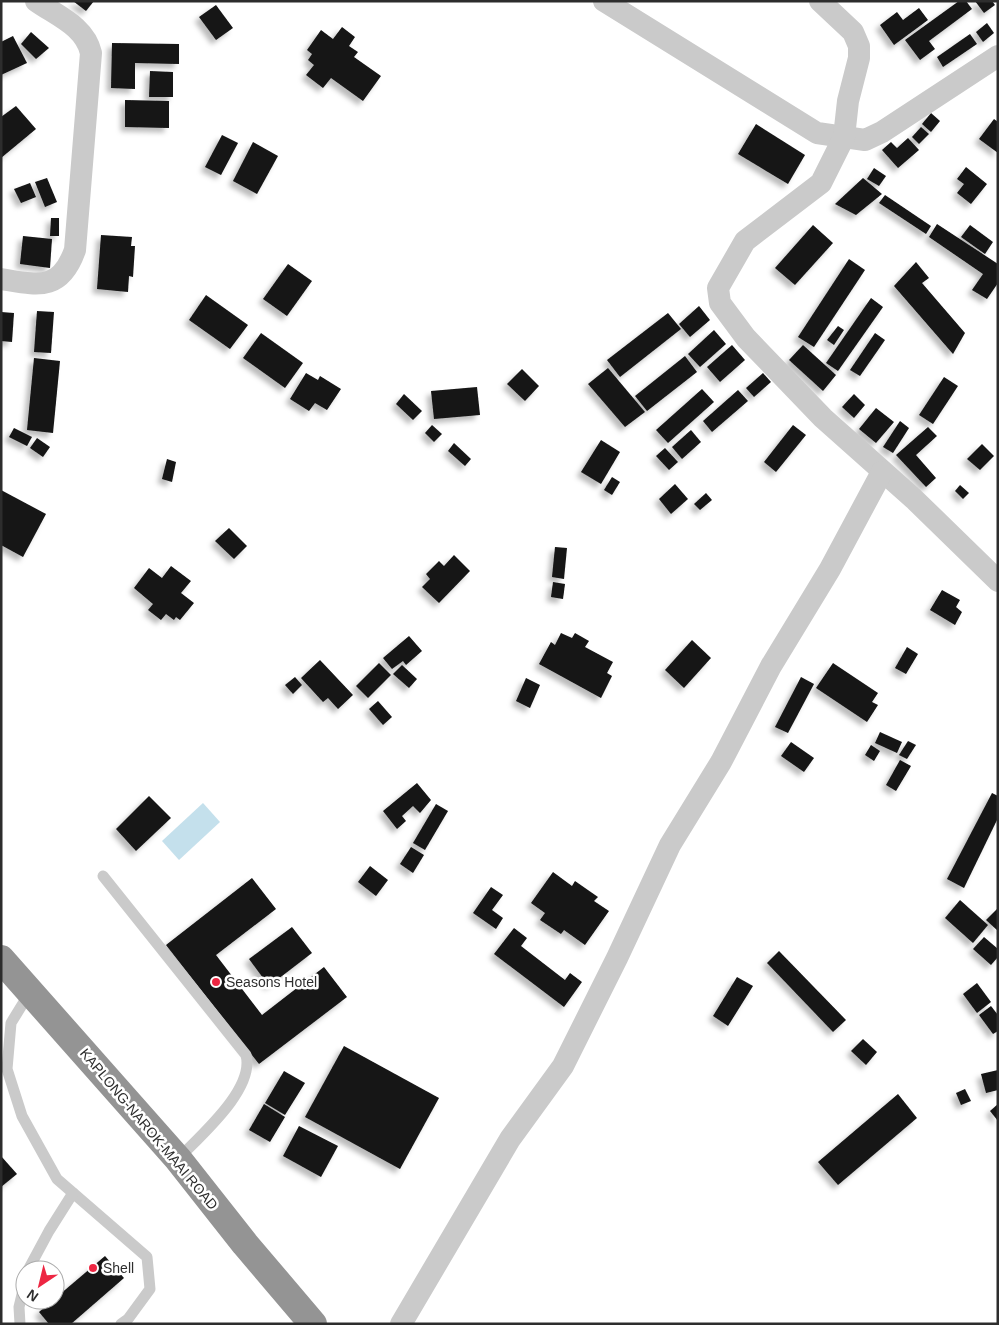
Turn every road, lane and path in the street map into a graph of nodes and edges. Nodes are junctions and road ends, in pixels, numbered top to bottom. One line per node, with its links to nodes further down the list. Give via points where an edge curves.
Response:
1 (36, 1): 6 (street, via 73,24 84,35 91,50 75,250 70,265 52,282 37,285)
2 (604, 1): 5 (street, via 817,133)
3 (820, 1): 5 (street, via 853,32 859,46)
4 (998, 56): 5 (street, via 882,132 865,140)
5 (844, 137): 7 (street, via 821,182 745,241 718,288 720,303 746,338 816,411)
6 (1, 279)
7 (882, 472): 8 (street); 19 (street, via 830,569 771,666 721,762 670,845 563,1066 510,1139)
8 (998, 581)
9 (103, 876): 12 (lane, via 246,1055 245,1078 235,1096)
10 (1, 959): 11 (highway, KAPLONG-NAROK-MAAI ROAD)
11 (30, 992): 12 (highway, KAPLONG-NAROK-MAAI ROAD); 13 (lane, via 11,1023 7,1069 22,1116 57,1178)
12 (178, 1159): 18 (highway, KAPLONG-NAROK-MAAI ROAD)
13 (73, 1193): 14 (lane); 17 (lane, via 148,1257 150,1289)
14 (33, 1260)
15 (19, 1310): 16 (lane)
16 (20, 1324)
17 (121, 1324)
18 (313, 1324)
19 (401, 1324)

